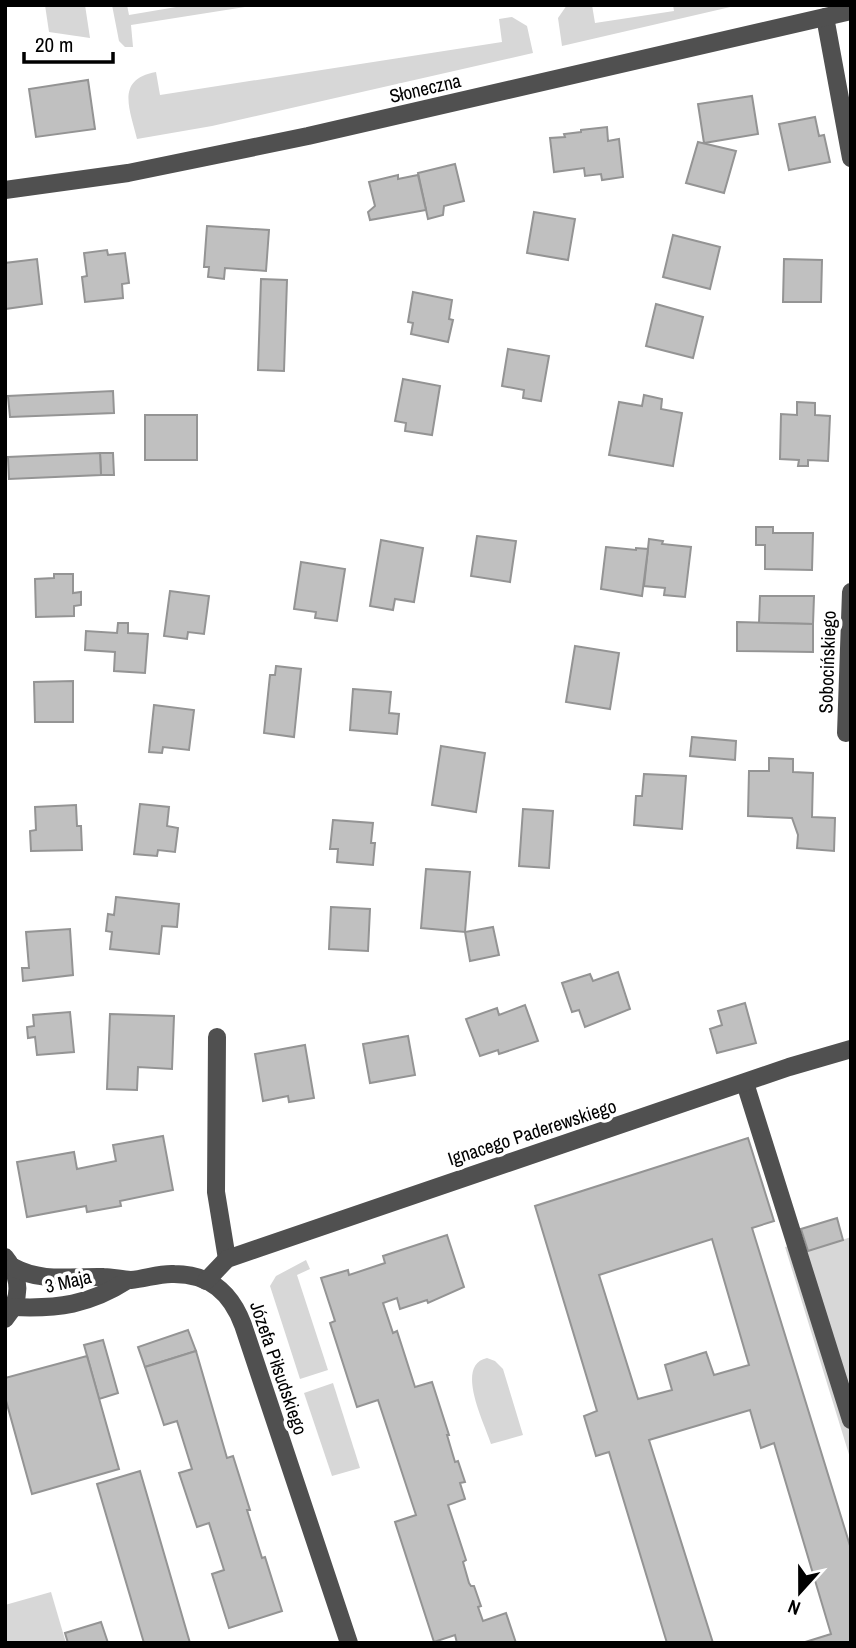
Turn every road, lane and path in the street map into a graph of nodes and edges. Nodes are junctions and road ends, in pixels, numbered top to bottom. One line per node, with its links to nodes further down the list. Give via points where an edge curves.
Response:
1 (851, 11): 2 (street, Słoneczna)
2 (825, 17): 3 (street); 4 (street, Słoneczna, via 308,136 128,173)
3 (851, 158)
4 (5, 190)
5 (851, 592): 6 (street, Sobocińskiego)
6 (846, 733)
7 (216, 1037): 10 (street, via 216,1192)
8 (851, 1049): 9 (street, Ignacego Paderewskiego)
9 (745, 1083): 10 (street, Ignacego Paderewskiego); 15 (street)
10 (227, 1259): 13 (street)
11 (9, 1262): 12 (street, 3 Maja, via 28,1275 43,1278 107,1276); 14 (street, via 17,1276 18,1294)
12 (128, 1280): 13 (street, 3 Maja, via 172,1273); 14 (street, 3 Maja, via 108,1293 68,1307)
13 (206, 1281): 16 (street, Józefa Piłsudskiego, via 236,1306)
14 (9, 1313)
15 (851, 1420)
16 (349, 1643)

